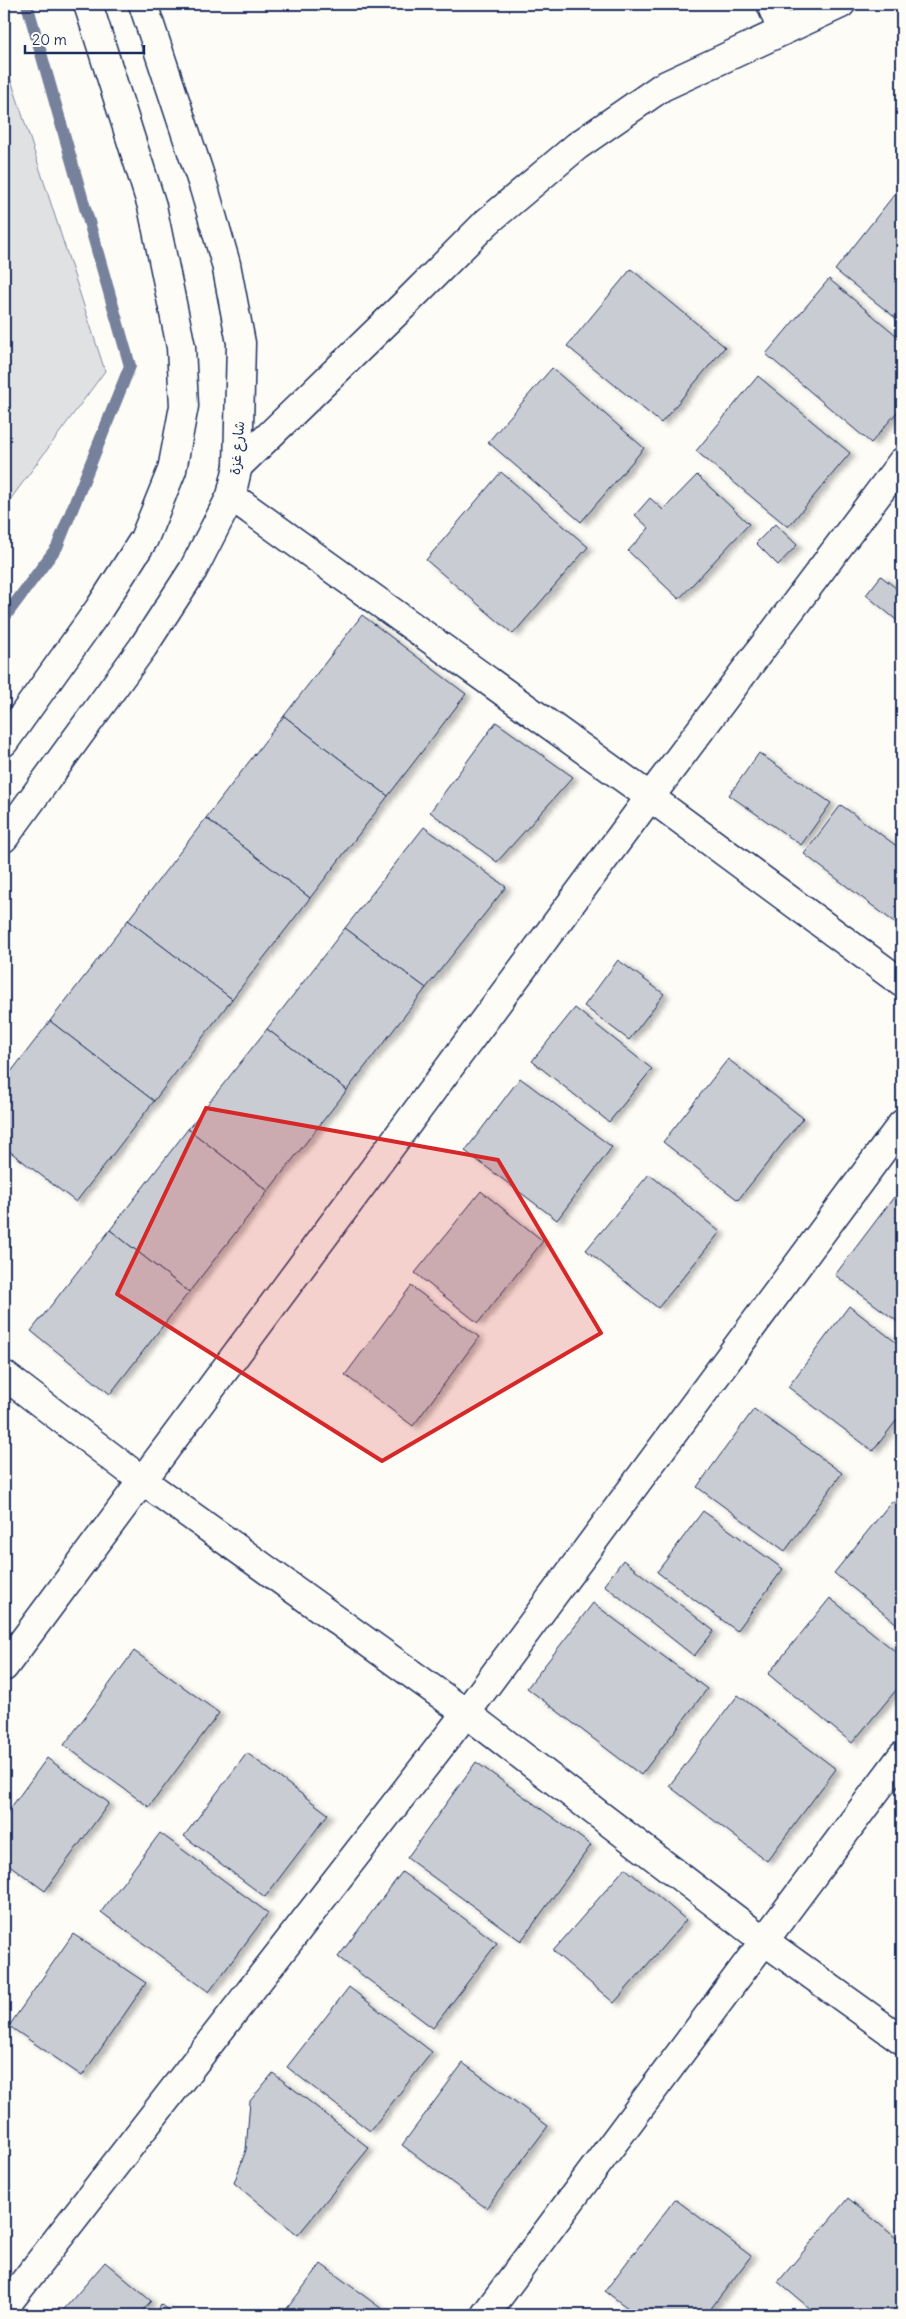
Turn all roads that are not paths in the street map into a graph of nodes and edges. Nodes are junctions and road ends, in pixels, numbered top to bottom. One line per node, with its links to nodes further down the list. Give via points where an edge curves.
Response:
1 (88, 4): 9 (street, via 152,206 181,347 184,406 172,470 144,539 99,609)
2 (143, 4): 7 (street, شارع غزة, via 226,264 241,343)
3 (771, 4): 5 (street)
4 (841, 4): 5 (street)
5 (782, 31): 7 (street, via 662,87 577,146 487,222)
6 (902, 462): 10 (street)
7 (238, 466): 8 (street, شارع غزة)
8 (231, 496): 10 (street); 11 (street, شارع غزة, via 193,570 143,647)
9 (4, 742)
10 (650, 797): 12 (street); 15 (street)
11 (4, 838)
12 (902, 983)
13 (902, 1124): 17 (street)
14 (4, 1374): 15 (street)
15 (143, 1481): 16 (street); 17 (street)
16 (4, 1667)
17 (466, 1713): 19 (street); 21 (street)
18 (902, 1756): 19 (street)
19 (763, 1940): 20 (street); 22 (street)
20 (902, 2040)
21 (4, 2308)
22 (485, 2315)

